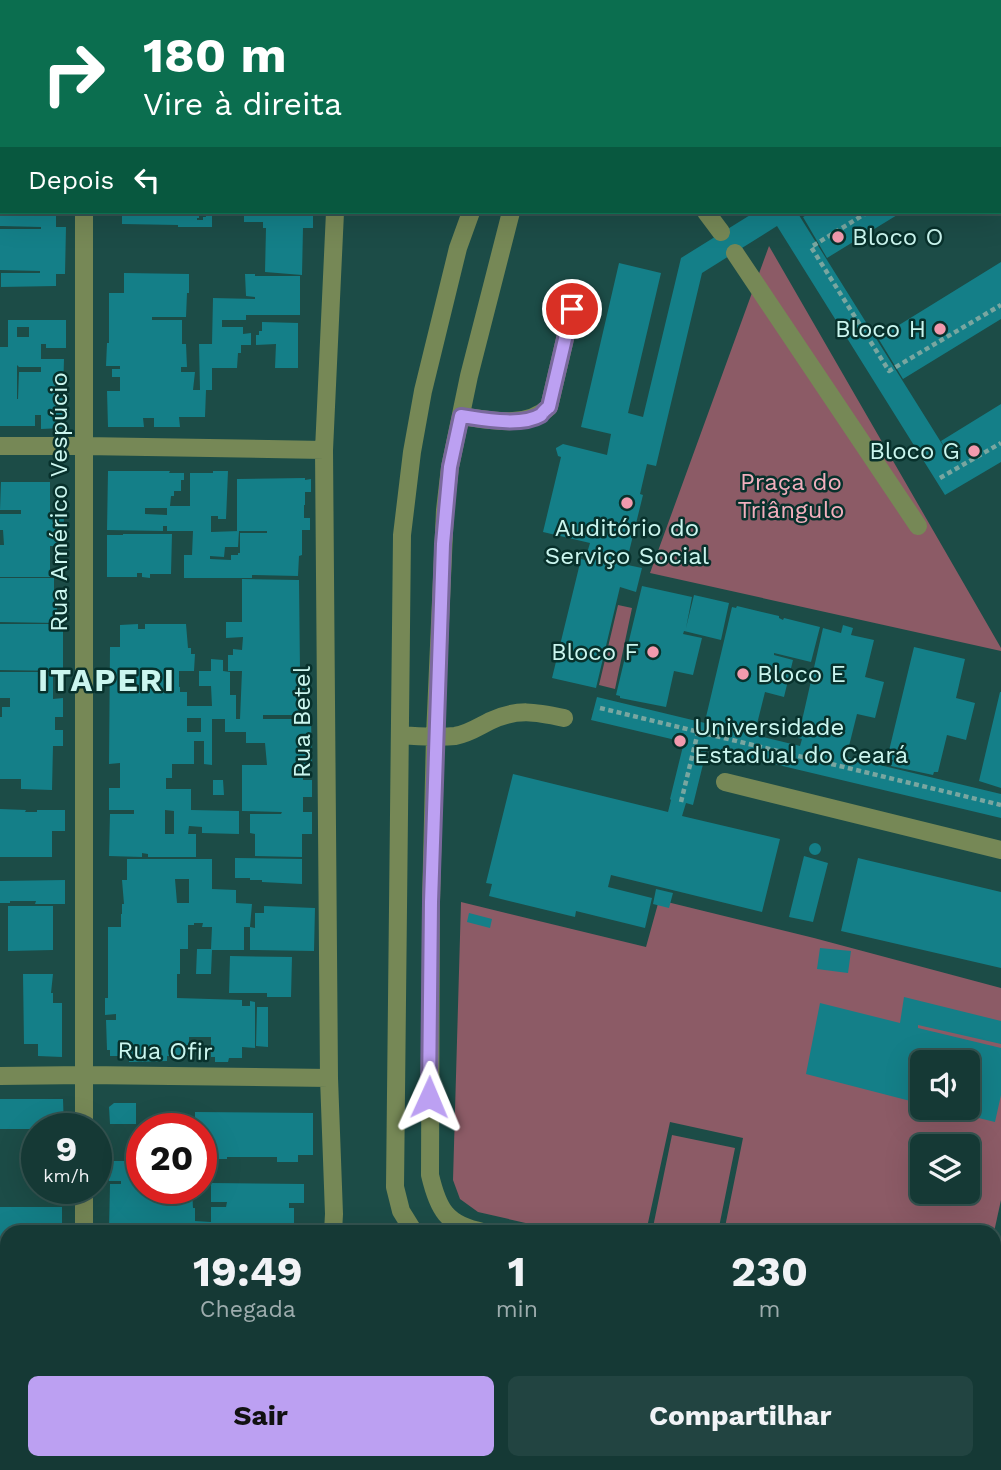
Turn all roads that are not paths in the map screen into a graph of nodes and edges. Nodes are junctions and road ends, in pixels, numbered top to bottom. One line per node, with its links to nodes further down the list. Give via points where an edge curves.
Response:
1 (84, 214): 11 (street, Rua Américo Vespúcio)
2 (335, 214): 12 (street, Rua Betel)
3 (470, 214): 15 (street, via 426,378 412,452 402,535)
4 (510, 214): 9 (street)
5 (708, 214): 6 (street)
6 (721, 232)
7 (735, 253): 13 (street)
8 (572, 309): 9 (street, via 549,407 531,419 516,421)
9 (461, 416): 16 (street, via 445,510)
10 (0, 446): 11 (street)
11 (84, 446): 12 (street); 19 (street, Rua Américo Vespúcio)
12 (324, 450): 21 (street, Rua Betel)
13 (918, 526)
14 (564, 718): 16 (street, via 516,712 474,731)
15 (401, 735): 16 (street); 26 (street, via 395,1186)
16 (435, 736): 27 (street, via 430,1175 441,1208)
17 (725, 782): 18 (street)
18 (1001, 850)
19 (85, 1075): 20 (street, Rua Ofir); 21 (street, Rua Ofir); 22 (street, Rua Américo Vespúcio)
20 (0, 1076)
21 (329, 1078): 25 (street, Rua Betel)
22 (84, 1113)
23 (84, 1204): 24 (street)
24 (83, 1225)
25 (333, 1225)
26 (410, 1225)
27 (460, 1225)

